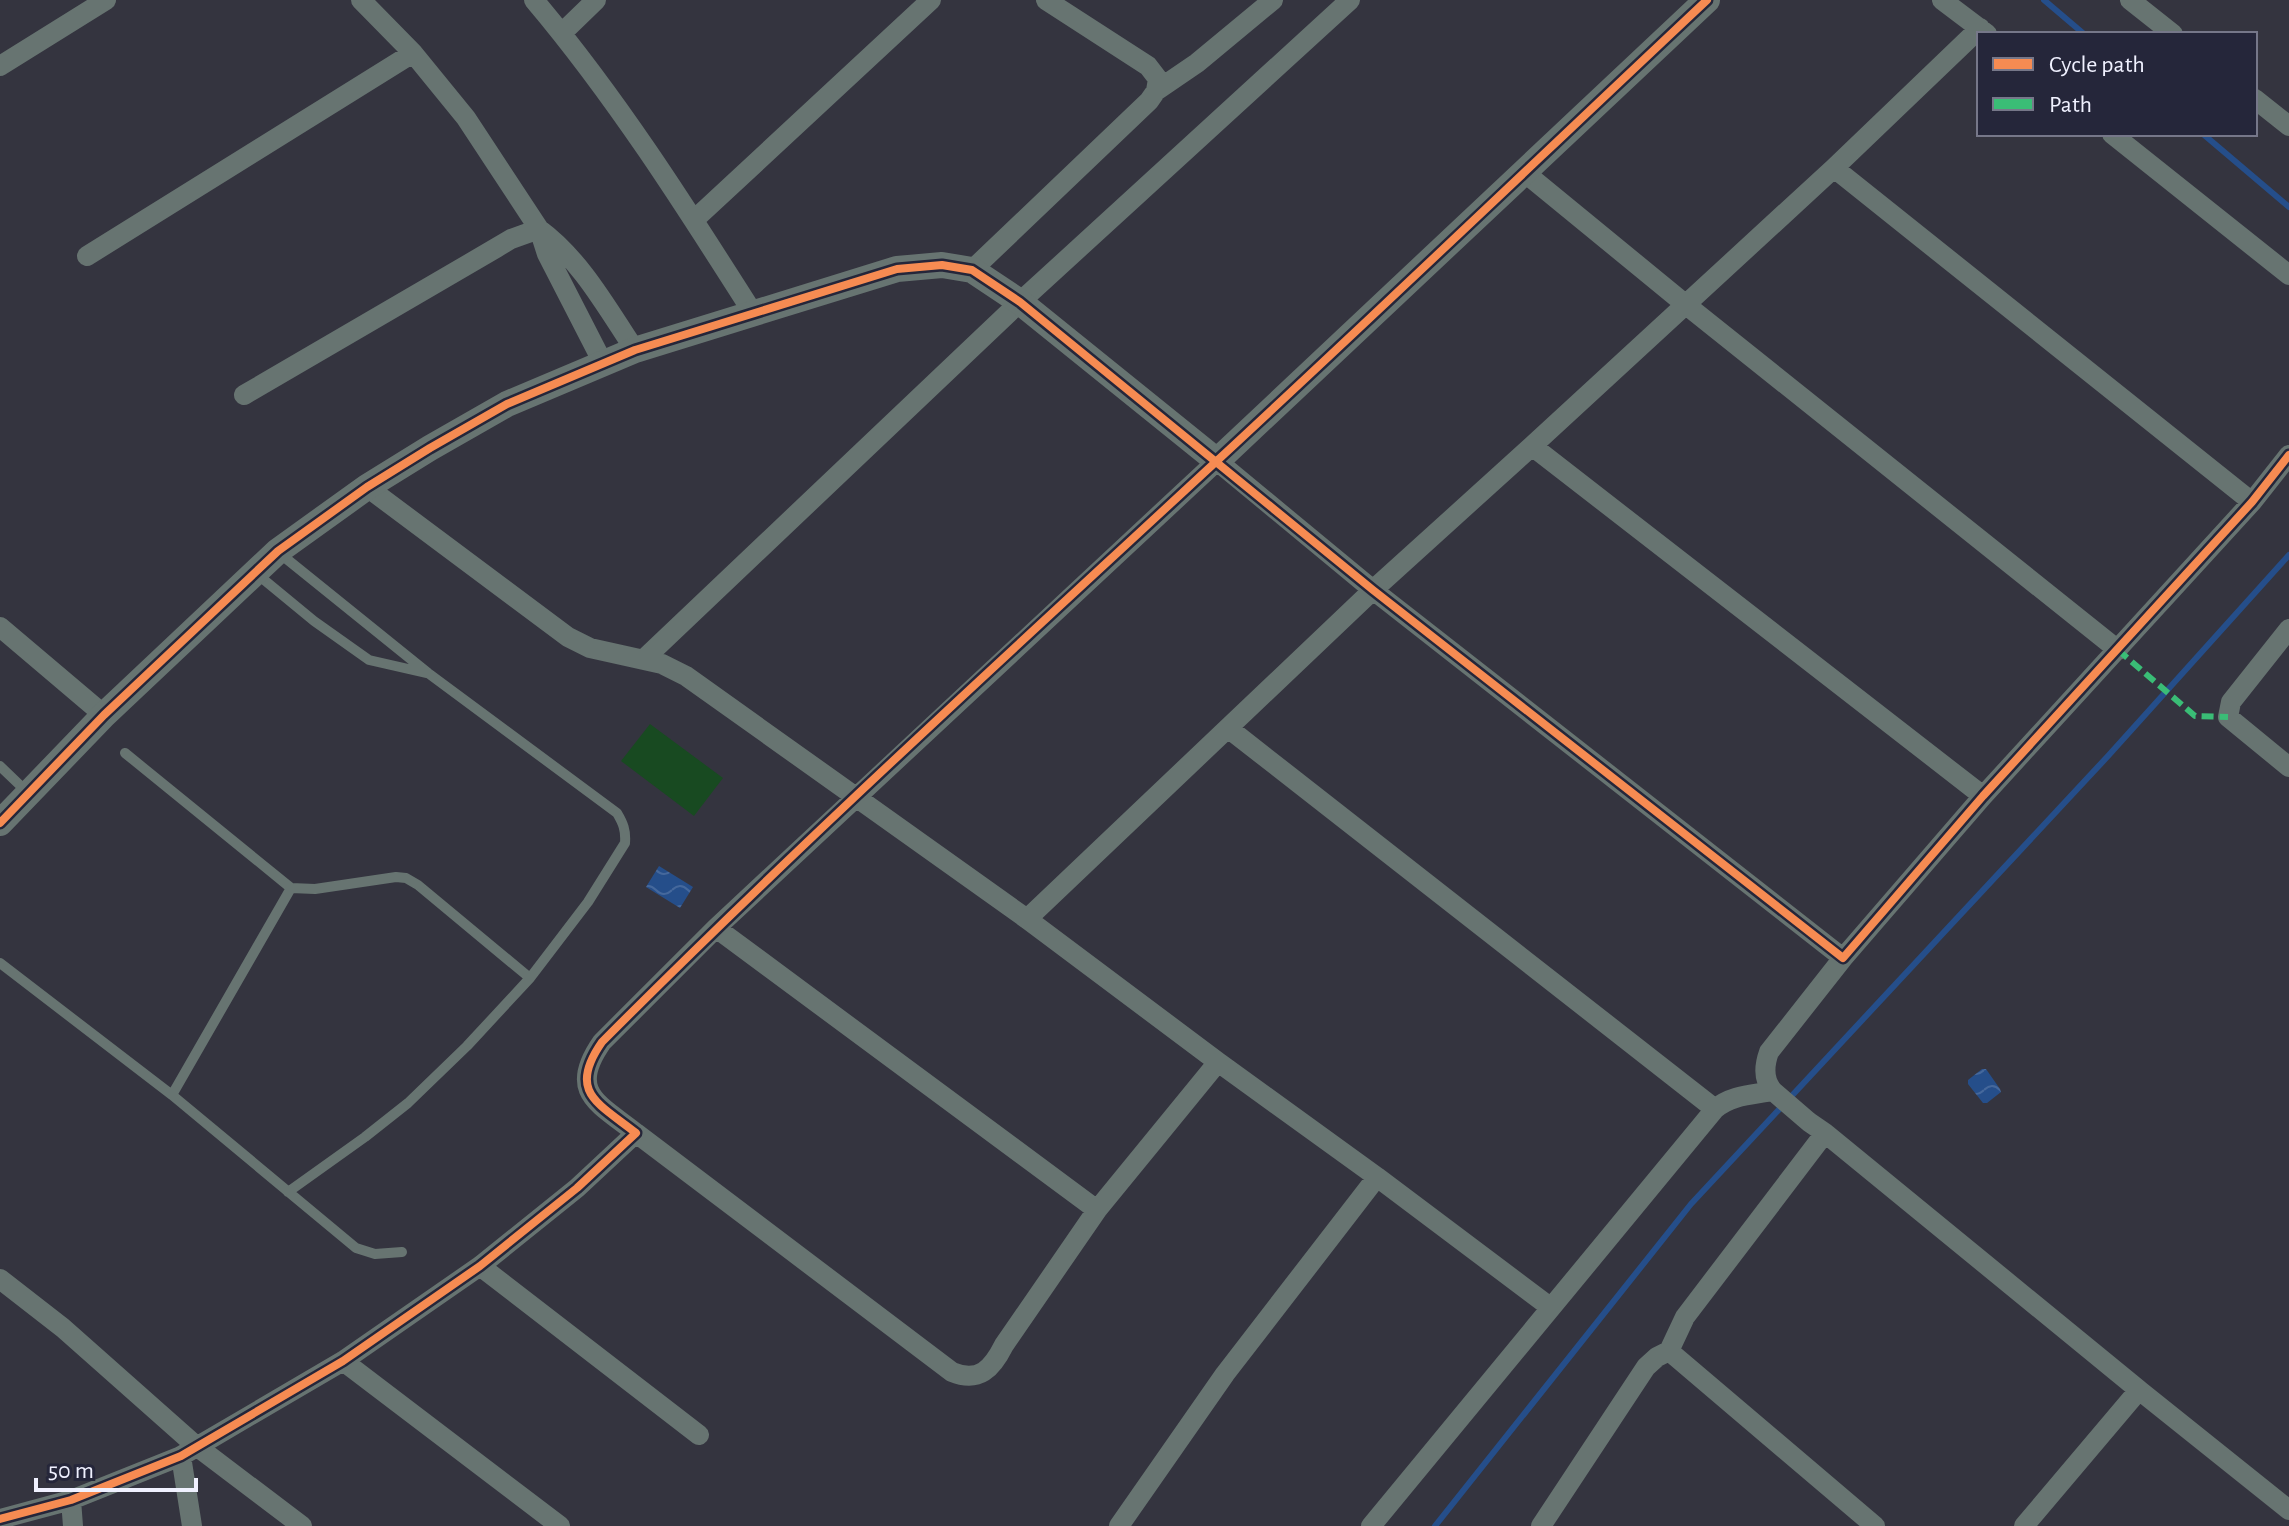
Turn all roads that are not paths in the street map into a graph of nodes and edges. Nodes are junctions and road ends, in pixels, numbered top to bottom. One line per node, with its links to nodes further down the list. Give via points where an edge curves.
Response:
1 (106, 0): 17 (street)
2 (361, 0): 16 (street)
3 (534, 0): 14 (street)
4 (596, 0): 14 (street)
5 (931, 0): 24 (street)
6 (1046, 0): 18 (street, via 1148,66 1158,79)
7 (1273, 0): 18 (street)
8 (1350, 0): 29 (street)
9 (1707, 0): 23 (street)
10 (1942, 0): 12 (street)
11 (2130, 0): 13 (street)
12 (1984, 31)
13 (2170, 32)
14 (562, 33): 24 (street)
15 (1977, 37): 22 (street)
16 (413, 53): 25 (street, via 466,118); 26 (street)
17 (0, 66)
18 (1156, 91): 27 (street)
19 (2257, 101): 20 (street)
20 (2289, 126)
21 (2115, 136): 28 (street)
22 (1834, 168): 30 (street); 39 (street)
23 (1524, 172): 30 (street); 37 (street)
24 (694, 220): 31 (street)
25 (539, 229): 32 (street, via 569,256); 33 (street); 34 (street, via 511,239)
26 (87, 256)
27 (972, 270): 29 (street); 31 (street, via 942,265 897,269)
28 (2289, 275)
29 (1020, 302): 37 (street); 46 (street)
30 (1685, 304): 35 (street); 45 (street)
31 (753, 313): 32 (street)
32 (635, 350): 33 (street)
33 (603, 363): 38 (street, via 507,404)
34 (244, 395)
35 (1532, 446): 42 (street); 54 (street)
36 (2289, 455): 39 (street)
37 (1217, 461): 42 (street); 55 (street)
38 (367, 487): 40 (street); 46 (street, via 568,637 590,648)
39 (2252, 502): 45 (street)
40 (278, 551): 41 (street); 47 (lane)
41 (255, 572): 47 (lane, via 369,660); 48 (street)
42 (1373, 590): 49 (street); 60 (street)
43 (0, 627): 48 (street)
44 (2289, 629): 52 (street, via 2231,702 2228,717)
45 (2118, 650): 54 (street)
46 (644, 659): 55 (street, via 686,676)
47 (428, 673): 62 (lane, via 617,813 624,825 625,843)
48 (104, 715): 53 (street)
49 (1228, 728): 58 (street); 66 (street)
50 (125, 753): 57 (lane)
51 (0, 766): 53 (lane)
52 (2289, 767)
53 (28, 793): 56 (street)
54 (1983, 796): 60 (street)
55 (854, 797): 58 (street); 59 (street)
56 (0, 823)
57 (291, 888): 62 (lane, via 406,878); 64 (lane)
58 (1027, 919): 63 (street)
59 (716, 928): 68 (street, via 602,1042 585,1073 596,1102); 71 (street)
60 (1843, 958): 65 (street, via 1769,1052 1766,1083)
61 (0, 963): 64 (lane)
62 (530, 978): 70 (lane, via 408,1103)
63 (1218, 1062): 69 (street); 71 (street)
64 (172, 1095): 70 (lane)
65 (1778, 1096): 66 (street, via 1740,1096); 67 (street)
66 (1715, 1109): 75 (street)
67 (1817, 1128): 76 (street, via 1685,1317); 78 (street)
68 (636, 1133): 71 (street, via 964,1377 979,1375 997,1358); 73 (street)
69 (1377, 1177): 75 (street); 88 (street, via 1225,1374)
70 (288, 1192): 72 (lane, via 356,1248 375,1254)
71 (1097, 1210)
72 (402, 1252)
73 (480, 1266): 77 (street); 79 (street)
74 (0, 1279): 80 (street, via 63,1328)
75 (1550, 1307): 89 (street)
76 (1669, 1351): 90 (street, via 1646,1367); 91 (street)
77 (343, 1361): 80 (street); 87 (street)
78 (2139, 1390): 82 (street); 92 (street)
79 (699, 1435)
80 (188, 1450): 81 (street); 85 (street); 86 (street)
81 (71, 1500): 83 (street); 84 (street)
82 (2289, 1510)
83 (0, 1519)
84 (73, 1526)
85 (192, 1526)
86 (302, 1526)
87 (560, 1526)
88 (1119, 1526)
89 (1371, 1526)
90 (1541, 1526)
91 (1875, 1526)
92 (2024, 1526)

